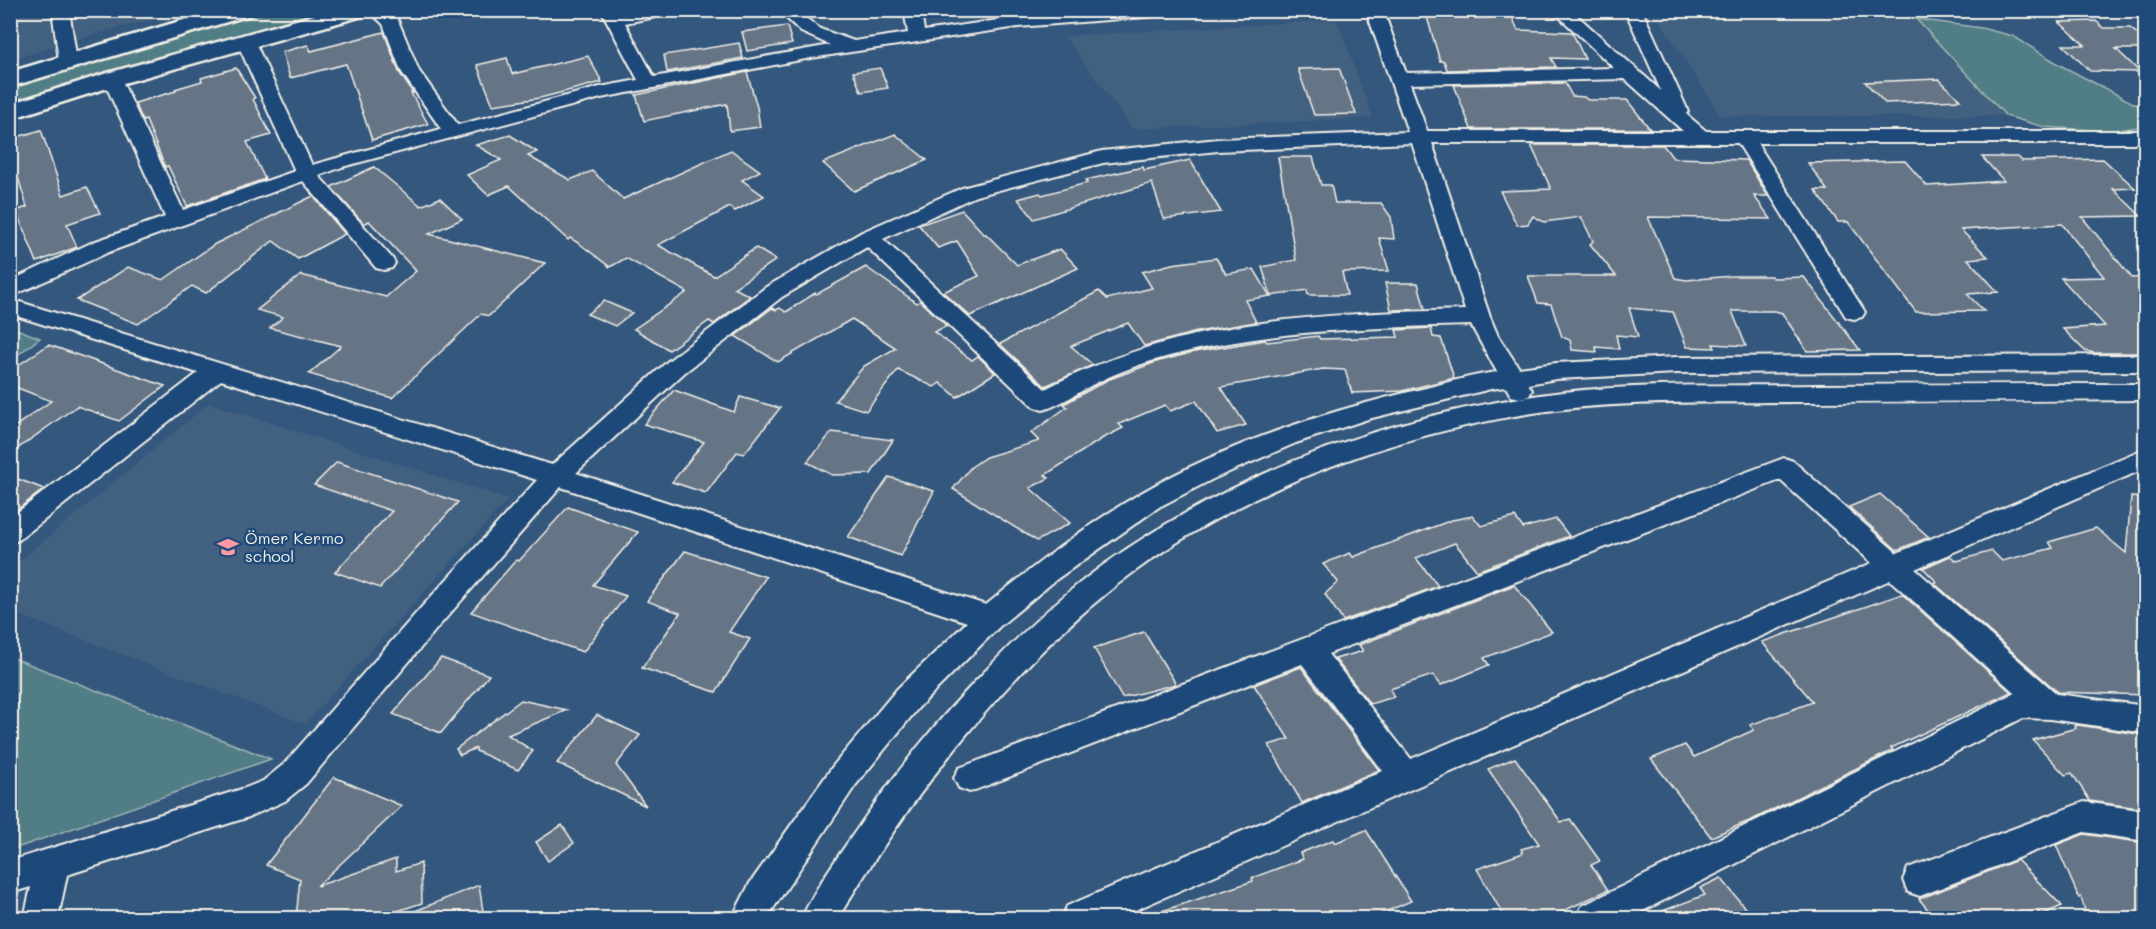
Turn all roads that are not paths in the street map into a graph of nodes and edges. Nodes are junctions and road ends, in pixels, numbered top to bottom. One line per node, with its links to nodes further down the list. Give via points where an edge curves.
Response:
1 (60, 10): 17 (street)
2 (242, 10): 17 (main road)
3 (358, 10): 15 (main road)
4 (376, 10): 25 (street, via 391,22 410,71)
5 (664, 10): 12 (street)
6 (786, 10): 16 (street, via 820,38)
7 (912, 10): 14 (street)
8 (1171, 10): 13 (street, via 1018,22)
9 (1374, 10): 20 (street)
10 (1560, 10): 18 (street)
11 (1632, 10): 24 (street)
12 (612, 16): 22 (street)
13 (983, 19): 14 (street)
14 (917, 37): 16 (street)
15 (245, 40): 19 (main road); 30 (street)
16 (856, 46): 22 (street)
17 (68, 61): 21 (main road)
18 (1630, 73): 20 (street); 24 (street)
19 (112, 79): 23 (main road); 31 (street)
20 (1398, 79): 29 (street)
21 (10, 80)
22 (649, 84): 25 (street)
23 (10, 112)
24 (1684, 122): 26 (street)
25 (453, 132): 30 (street)
26 (1701, 137): 27 (street); 29 (street)
27 (1744, 137): 28 (street); 36 (street)
28 (2145, 137)
29 (1420, 138): 32 (street, via 1218,145 1102,157 969,192); 37 (street)
30 (306, 173): 31 (street); 33 (street)
31 (177, 220): 34 (street, via 101,247)
32 (869, 237): 37 (street, via 1043,401 1115,365 1215,336 1328,321); 46 (street, via 774,292 676,367)
33 (384, 263)
34 (10, 290)
35 (10, 306): 40 (street)
36 (1854, 312)
37 (1479, 317): 41 (street)
38 (1977, 363): 39 (street); 41 (street, via 1677,365); 42 (street)
39 (2145, 363)
40 (218, 370): 46 (street); 47 (street)
41 (1512, 377): 44 (street); 49 (street, via 1364,411 1287,437 1204,472 1150,500 1047,571)
42 (1999, 392): 43 (street); 44 (street, via 1664,396)
43 (2145, 392)
44 (1530, 406): 61 (street, via 1401,434 1289,473 1215,508 1117,570 1005,671 955,727 899,795)
45 (2145, 457): 48 (street)
46 (556, 476): 49 (street); 56 (street, via 285,783 249,802)
47 (10, 533)
48 (1893, 566): 50 (street, via 1784,468); 51 (street); 53 (street)
49 (990, 618): 60 (street, via 908,698 844,776)
50 (1307, 649): 53 (street); 54 (street)
51 (2050, 706): 52 (street); 63 (street, via 2020,705)
52 (2145, 720)
53 (1406, 777): 62 (street)
54 (970, 778)
55 (2145, 826): 58 (street, via 2084,817)
56 (52, 866): 57 (street); 59 (street)
57 (10, 878)
58 (1920, 879)
59 (41, 918)
60 (749, 918)
61 (819, 918)
62 (1079, 918)
63 (1594, 918)

